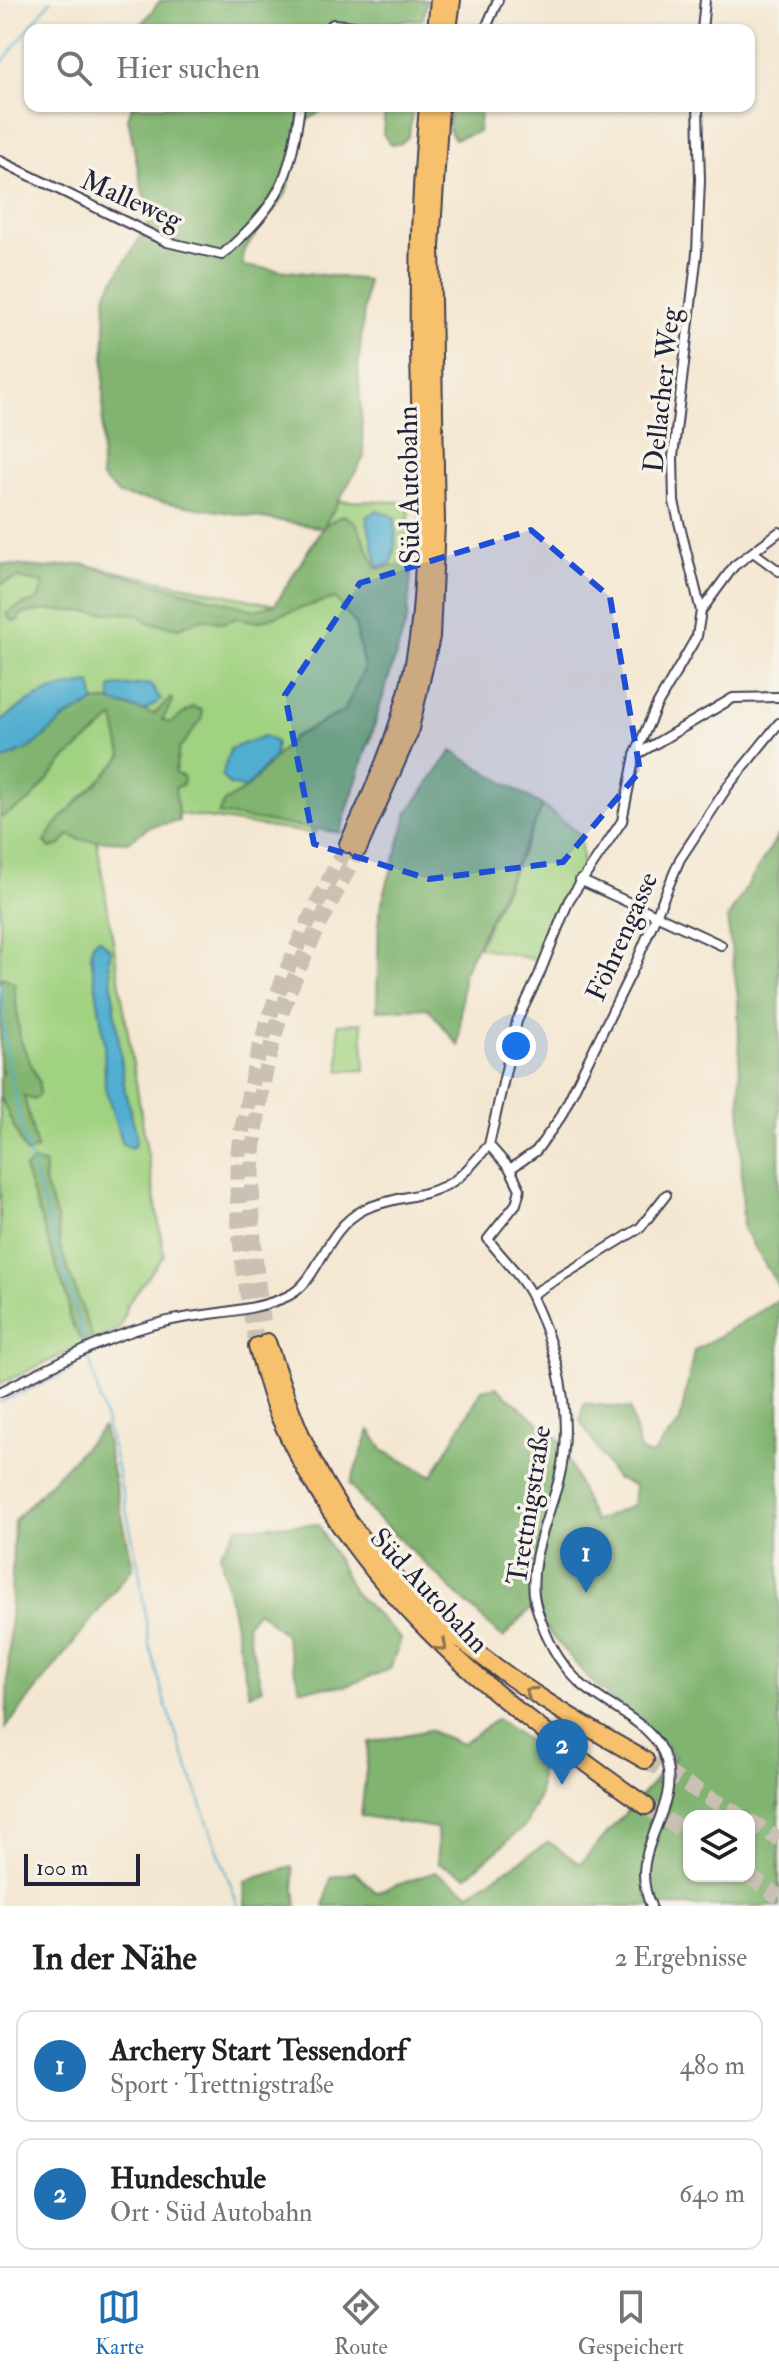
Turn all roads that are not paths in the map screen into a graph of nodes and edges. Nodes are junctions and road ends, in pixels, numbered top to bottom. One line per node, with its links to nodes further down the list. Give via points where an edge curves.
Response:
1 (439, 0): 5 (highway)
2 (452, 0): 6 (highway)
3 (498, 0): 7 (street)
4 (705, 0): 8 (street)
5 (437, 24)
6 (449, 24)
7 (488, 24)
8 (703, 24)
9 (299, 112): 13 (street, Malleweg, via 286,182 253,228 222,255 167,242)
10 (428, 112): 11 (highway, Süd Autobahn, via 419,243 424,534 418,640 396,733 353,847 409,733 431,637 436,538 431,246)
11 (440, 112)
12 (698, 112): 17 (street, Dellacher Weg, via 697,253 673,457 674,502)
13 (0, 161)
14 (779, 532): 15 (street)
15 (753, 552): 16 (street); 17 (street, via 727,575)
16 (779, 571)
17 (701, 611): 20 (street, Dellacher Weg, via 693,646 656,707)
18 (779, 697): 20 (street, via 733,698)
19 (779, 723): 22 (street, Föhrengasse, via 698,830)
20 (635, 755): 21 (street, via 622,821)
21 (580, 880): 22 (street); 24 (street, via 517,1021)
22 (654, 914): 23 (street); 25 (street, Föhrengasse, via 636,963 560,1118 536,1151)
23 (721, 945)
24 (489, 1145): 25 (street); 28 (street, via 455,1180 353,1216 335,1231 292,1294 166,1321 94,1345)
25 (510, 1169): 27 (street, Trettnigstraße, via 520,1189 516,1204 488,1239)
26 (666, 1195): 27 (street, via 640,1228)
27 (531, 1295): 31 (street, Trettnigstraße, via 565,1395 566,1439 536,1571 535,1604 562,1663 579,1683 655,1740 666,1759 667,1797 642,1873)
28 (0, 1392)
29 (645, 1760): 30 (highway, Süd Autobahn, one-way to 30, via 476,1654 390,1575 314,1462 262,1344 277,1413 312,1485 382,1584 487,1687)
30 (646, 1806)
31 (651, 1906)

